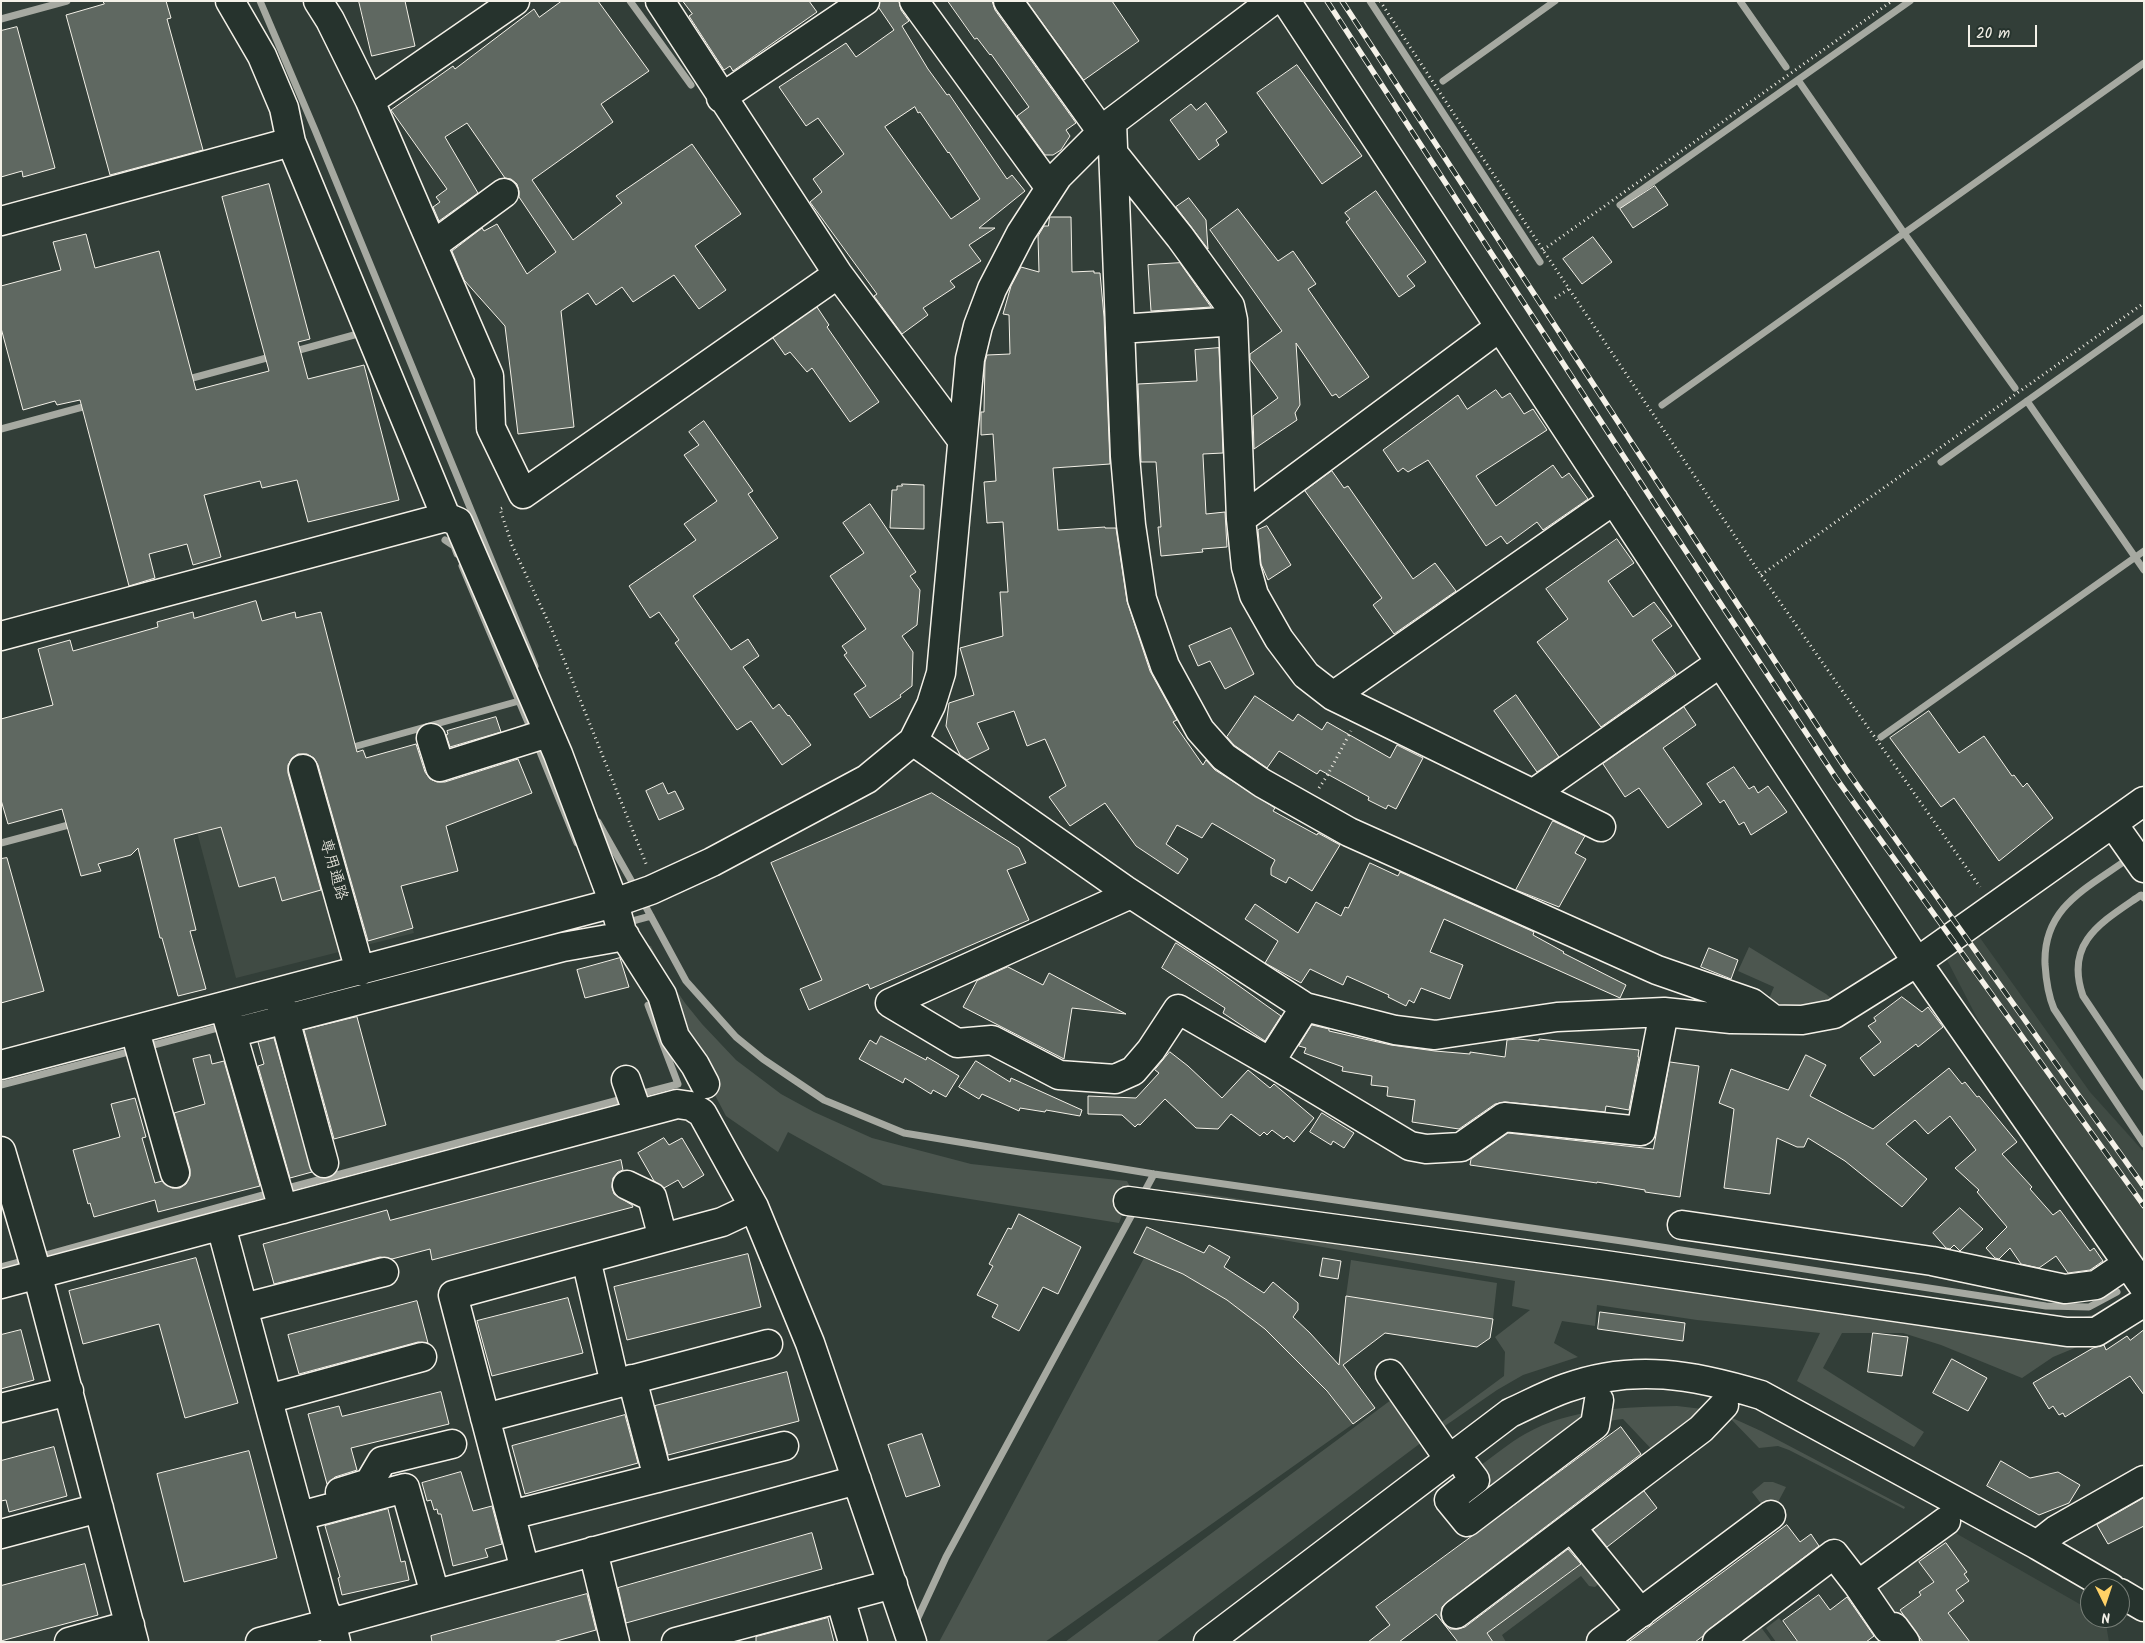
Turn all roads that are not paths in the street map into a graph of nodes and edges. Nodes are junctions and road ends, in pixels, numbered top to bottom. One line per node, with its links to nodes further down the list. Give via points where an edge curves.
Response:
1 (230, 1): 13 (street, via 262,56 284,108)
2 (318, 1): 11 (street)
3 (515, 1): 11 (street)
4 (660, 1): 10 (street)
5 (865, 1): 10 (street)
6 (914, 1): 14 (street)
7 (1008, 1): 12 (street)
8 (1272, 1): 12 (street)
9 (1286, 1): 20 (street)
10 (721, 98): 18 (street)
11 (370, 101): 17 (street)
12 (1109, 136): 14 (street, via 1058,176); 21 (street); 25 (street, via 1230,306)
13 (291, 142): 16 (street); 24 (street)
14 (1050, 188): 22 (street, via 1020,233 978,326 970,359)
15 (504, 193): 17 (street)
16 (1, 221)
17 (433, 245): 18 (street, via 489,376 491,428 523,494)
18 (838, 274): 22 (street)
19 (1222, 322): 21 (street)
20 (1500, 327): 23 (street); 25 (street)
21 (1120, 329): 45 (street, via 1125,456 1142,599 1165,666 1200,730 1224,756 1349,832 1657,970 1752,1003)
22 (962, 440): 31 (street, via 941,673 931,704)
23 (1614, 500): 27 (street); 28 (street)
24 (446, 517): 26 (street); 29 (street, via 458,522)
25 (1241, 518): 28 (street, via 1246,567 1254,595 1279,639 1306,675)
26 (1, 636)
27 (1720, 663): 33 (street); 40 (street)
28 (1333, 696): 33 (street)
29 (533, 728): 30 (street, via 440,767); 39 (street)
30 (431, 738)
31 (913, 740): 38 (street); 39 (street, via 867,779 712,862 653,889)
32 (304, 769): 41 (street, 専用通路)
33 (1534, 793): 35 (street)
34 (2144, 801): 36 (street)
35 (1601, 827)
36 (2120, 833): 37 (street); 40 (street, via 1994,907)
37 (2144, 868)
38 (1131, 894): 42 (street); 48 (street, via 890,1003 957,1042 992,1040 1059,1075 1115,1079 1134,1071 1152,1050 1178,1009)
39 (621, 918): 41 (street); 43 (street, via 563,946); 51 (street, via 662,995 675,1037 696,1065)
40 (1917, 962): 45 (street, via 1834,1014 1802,1020); 65 (street)
41 (360, 971): 43 (street)
42 (1305, 1007): 44 (street, via 1395,1030 1435,1035 1556,1017); 48 (street)
43 (282, 1008): 46 (street); 54 (street)
44 (1664, 1012): 45 (street, via 1731,1019); 48 (street, via 1641,1131 1504,1117 1461,1147 1426,1149 1410,1146)
45 (1773, 1019)
46 (228, 1020): 47 (street); 58 (street)
47 (138, 1042): 49 (street, via 46,1066); 55 (street)
48 (1270, 1062)
49 (1, 1065)
50 (626, 1080): 52 (street)
51 (705, 1084)
52 (637, 1110): 58 (street, via 400,1167); 59 (street, via 677,1104 691,1106 702,1113)
53 (1, 1151): 66 (street)
54 (324, 1163)
55 (175, 1174)
56 (627, 1185): 62 (street, via 652,1197)
57 (1128, 1201): 68 (street, via 1605,1265 2067,1332 2096,1332)
58 (282, 1207): 61 (street)
59 (754, 1207): 62 (street, via 722,1222); 84 (street, via 810,1343)
60 (1682, 1225): 65 (street, via 1932,1262 2065,1289 2096,1285)
61 (221, 1226): 66 (street); 69 (street)
62 (663, 1238): 63 (street)
63 (586, 1259): 73 (street); 79 (street, via 453,1295)
64 (384, 1272): 69 (street)
65 (2134, 1273)
66 (38, 1274): 67 (street); 74 (street)
67 (1, 1284)
68 (2144, 1302)
69 (244, 1308): 75 (street)
70 (768, 1344): 73 (street)
71 (422, 1357): 75 (street)
72 (1390, 1374): 82 (street)
73 (624, 1381): 79 (street); 83 (street)
74 (69, 1391): 78 (street); 86 (street)
75 (268, 1399): 87 (street)
76 (1599, 1400): 82 (street, via 1596,1425 1466,1522 1449,1500 1475,1480)
77 (1724, 1405): 91 (street, via 1701,1430)
78 (1, 1408)
79 (485, 1418): 88 (street)
80 (452, 1444): 87 (street, via 382,1461 369,1483)
81 (784, 1446): 83 (street)
82 (1458, 1464): 93 (street, via 1510,1413 1566,1387 1642,1373 1674,1374 1718,1382 1761,1395); 108 (street)
83 (658, 1478): 88 (street)
84 (857, 1480): 94 (street); 97 (street)
85 (2144, 1480): 93 (street, via 2056,1530)
86 (99, 1508): 92 (street); 107 (street)
87 (298, 1510): 99 (street, via 405,1488); 105 (street, via 324,1608)
88 (511, 1515): 95 (street)
89 (1771, 1515): 103 (street)
90 (1946, 1521): 98 (street)
91 (1571, 1527): 103 (street); 104 (street)
92 (1, 1534)
93 (2037, 1545): 96 (street)
94 (594, 1552): 95 (street); 112 (street)
95 (525, 1570): 99 (street)
96 (2094, 1578)
97 (893, 1584): 100 (street); 106 (street)
98 (1858, 1586): 115 (street, via 1834,1554); 116 (street, via 1888,1629 1894,1627)
99 (435, 1594): 105 (street)
100 (840, 1598): 109 (street); 113 (street)
101 (2130, 1599): 102 (street)
102 (2144, 1607)
103 (1641, 1612): 114 (street)
104 (1456, 1614)
105 (334, 1632): 111 (street)
106 (909, 1632)
107 (132, 1634): 110 (street)
108 (1213, 1640)
109 (681, 1641)
110 (69, 1642)
111 (260, 1642)
112 (615, 1642)
113 (853, 1642)
114 (1601, 1642)
115 (1717, 1642)
116 (1904, 1642)

